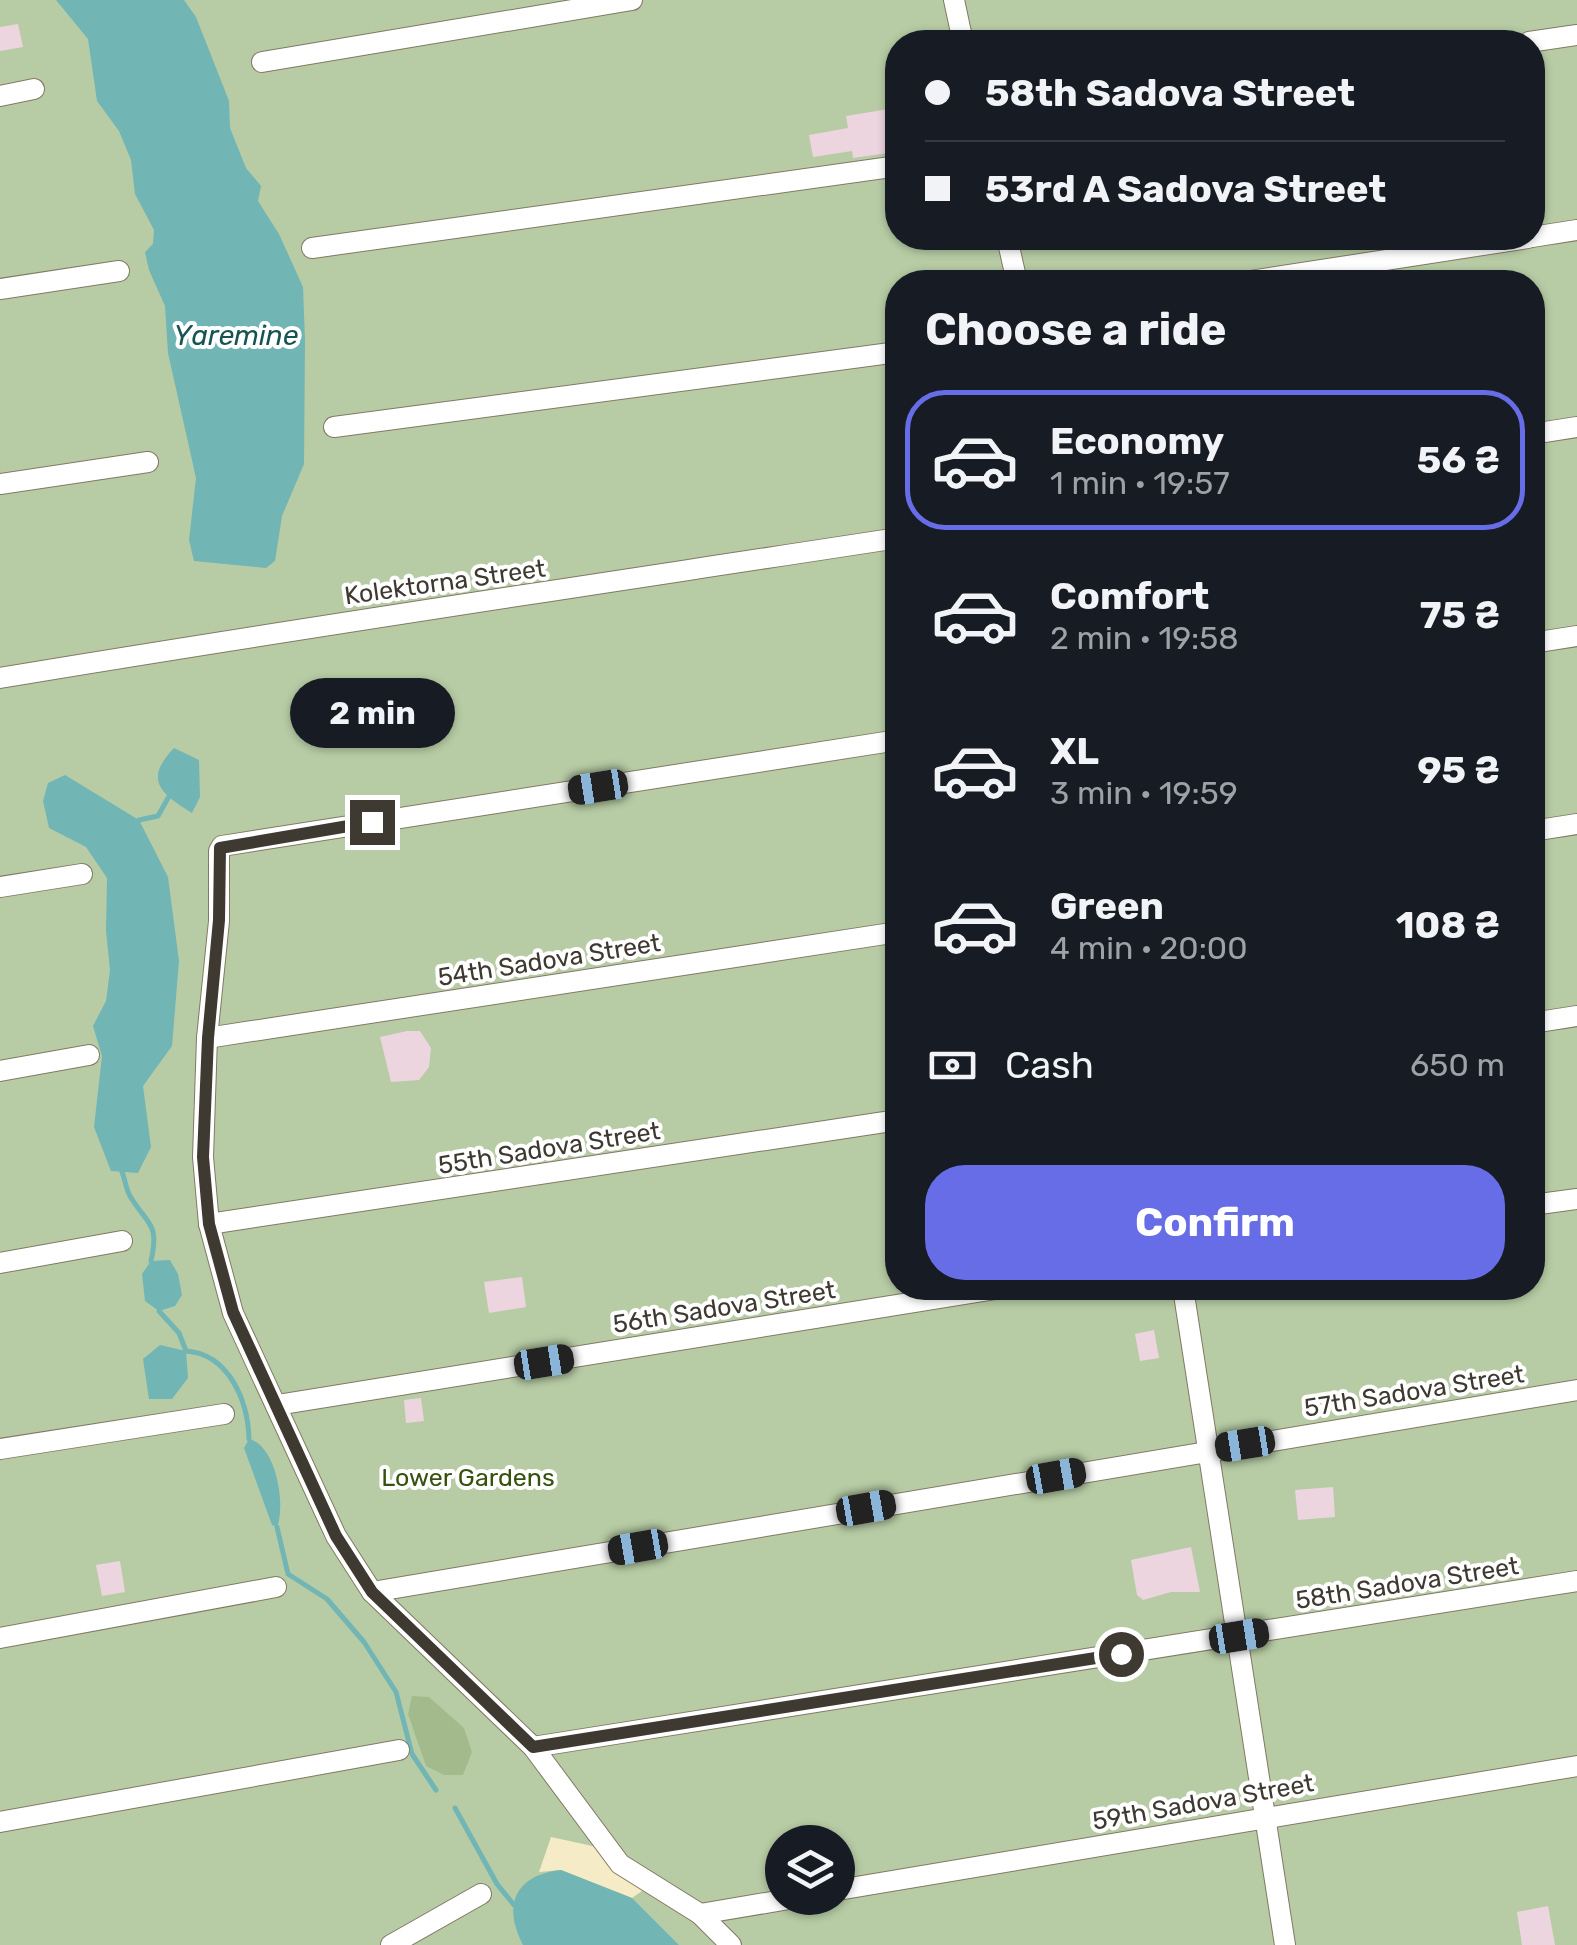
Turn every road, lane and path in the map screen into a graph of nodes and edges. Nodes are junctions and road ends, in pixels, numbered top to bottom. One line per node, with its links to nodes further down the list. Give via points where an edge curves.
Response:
1 (632, 0): 3 (street)
2 (954, 0): 4 (street)
3 (583, 4): 7 (street)
4 (960, 30)
5 (1577, 35): 6 (street)
6 (1545, 40)
7 (262, 62)
8 (34, 90): 9 (street)
9 (0, 96)
10 (885, 168): 13 (street)
11 (1577, 230): 12 (street)
12 (1545, 235)
13 (312, 248)
14 (1447, 250): 15 (street)
15 (1320, 270)
16 (120, 271): 17 (street)
17 (0, 289)
18 (885, 354): 20 (street)
19 (1577, 426): 21 (street)
20 (334, 427)
21 (1545, 432)
22 (148, 462): 23 (street)
23 (0, 484)
24 (885, 540): 27 (street, Kolektorna Street)
25 (1577, 636): 26 (street)
26 (1545, 640)
27 (0, 678)
28 (885, 742): 36 (street, via 222,846)
29 (1577, 824): 30 (street)
30 (1545, 829)
31 (82, 874): 32 (street)
32 (0, 887)
33 (885, 934): 36 (street, 54th Sadova Street)
34 (1577, 1016): 35 (street)
35 (1545, 1021)
36 (208, 1038): 42 (street, via 203,1157)
37 (89, 1055): 38 (street)
38 (0, 1071)
39 (885, 1122): 42 (street, 55th Sadova Street)
40 (1577, 1199): 41 (street)
41 (1545, 1204)
42 (209, 1224): 48 (street, via 233,1312)
43 (122, 1241): 44 (street)
44 (0, 1263)
45 (928, 1300): 48 (street, 56th Sadova Street)
46 (1185, 1300): 51 (street)
47 (1577, 1390): 51 (street, 57th Sadova Street)
48 (277, 1405): 54 (street, via 336,1536)
49 (224, 1414): 50 (street)
50 (0, 1449)
51 (1208, 1450): 54 (street, 57th Sadova Street); 55 (street)
52 (1577, 1582): 55 (street, 58th Sadova Street)
53 (276, 1587): 56 (street)
54 (372, 1592): 57 (street)
55 (1239, 1636): 57 (street, 58th Sadova Street); 60 (street)
56 (0, 1638)
57 (533, 1747): 65 (street, via 620,1864)
58 (399, 1750): 61 (street)
59 (1577, 1766): 60 (street, 59th Sadova Street)
60 (1264, 1816): 62 (street, 59th Sadova Street); 68 (street)
61 (0, 1822)
62 (855, 1887)
63 (481, 1894): 66 (street)
64 (765, 1903): 65 (street)
65 (700, 1914): 67 (street)
66 (391, 1945)
67 (730, 1945)
68 (1284, 1945)

